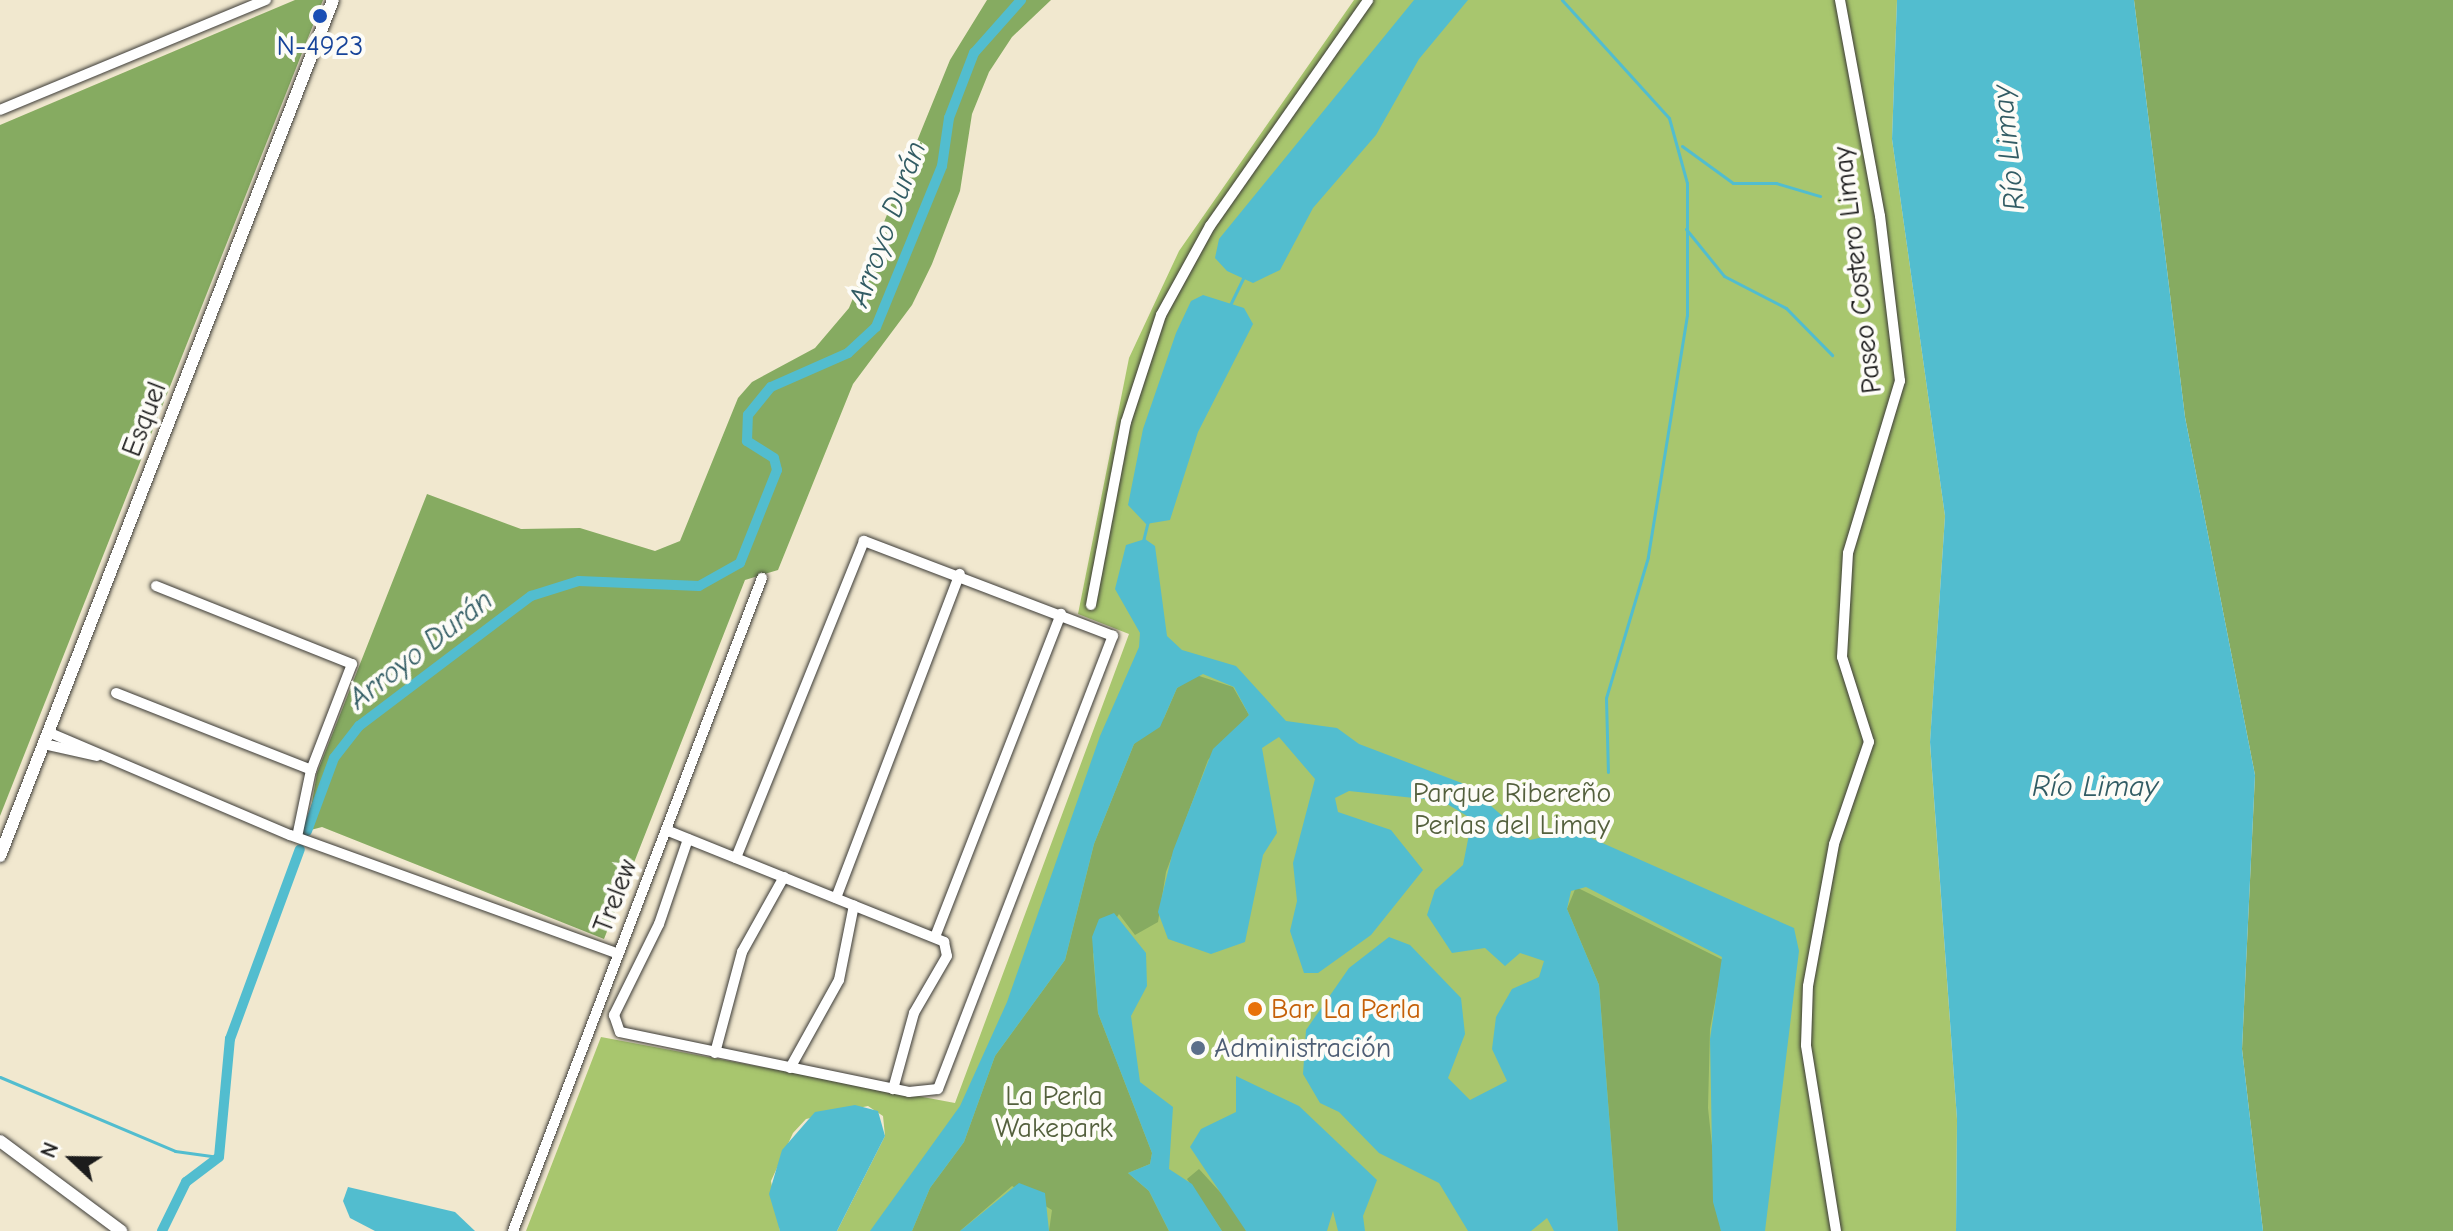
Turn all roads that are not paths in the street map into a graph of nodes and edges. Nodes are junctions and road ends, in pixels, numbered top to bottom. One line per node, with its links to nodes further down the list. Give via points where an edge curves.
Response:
1 (266, 0): 5 (street)
2 (333, 0): 12 (main road, Esquel)
3 (1368, 0): 9 (street, via 1210,226 1161,315 1126,422)
4 (1840, 0): 30 (street, Paseo Costero Limay, via 1880,216 1900,381 1848,553 1842,657 1869,742 1834,844 1806,1020)
5 (0, 110)
6 (960, 574): 10 (street); 18 (street, via 872,540 860,543); 20 (street)
7 (762, 578): 14 (street, Trelew)
8 (156, 586): 13 (street, via 350,661)
9 (1091, 605)
10 (1061, 614): 22 (street); 26 (street, via 1107,632 1115,642 946,1079 931,1092)
11 (116, 693): 13 (street)
12 (46, 738): 15 (street); 17 (main road, Esquel)
13 (311, 770): 15 (street)
14 (666, 830): 16 (street); 23 (street, Trelew)
15 (297, 837): 23 (street)
16 (688, 839): 18 (street); 24 (street, via 659,924 613,1019 629,1036)
17 (0, 856)
18 (736, 858): 19 (street)
19 (784, 877): 20 (street); 24 (street, via 739,960)
20 (836, 898): 21 (street)
21 (854, 905): 22 (street); 25 (street, via 839,980)
22 (935, 937): 26 (street, via 947,956 914,1013)
23 (618, 954): 29 (street, Trelew)
24 (715, 1053): 25 (street)
25 (790, 1068): 26 (street)
26 (893, 1089)
27 (0, 1141): 28 (main road)
28 (121, 1231)
29 (513, 1231)
30 (1836, 1231)

